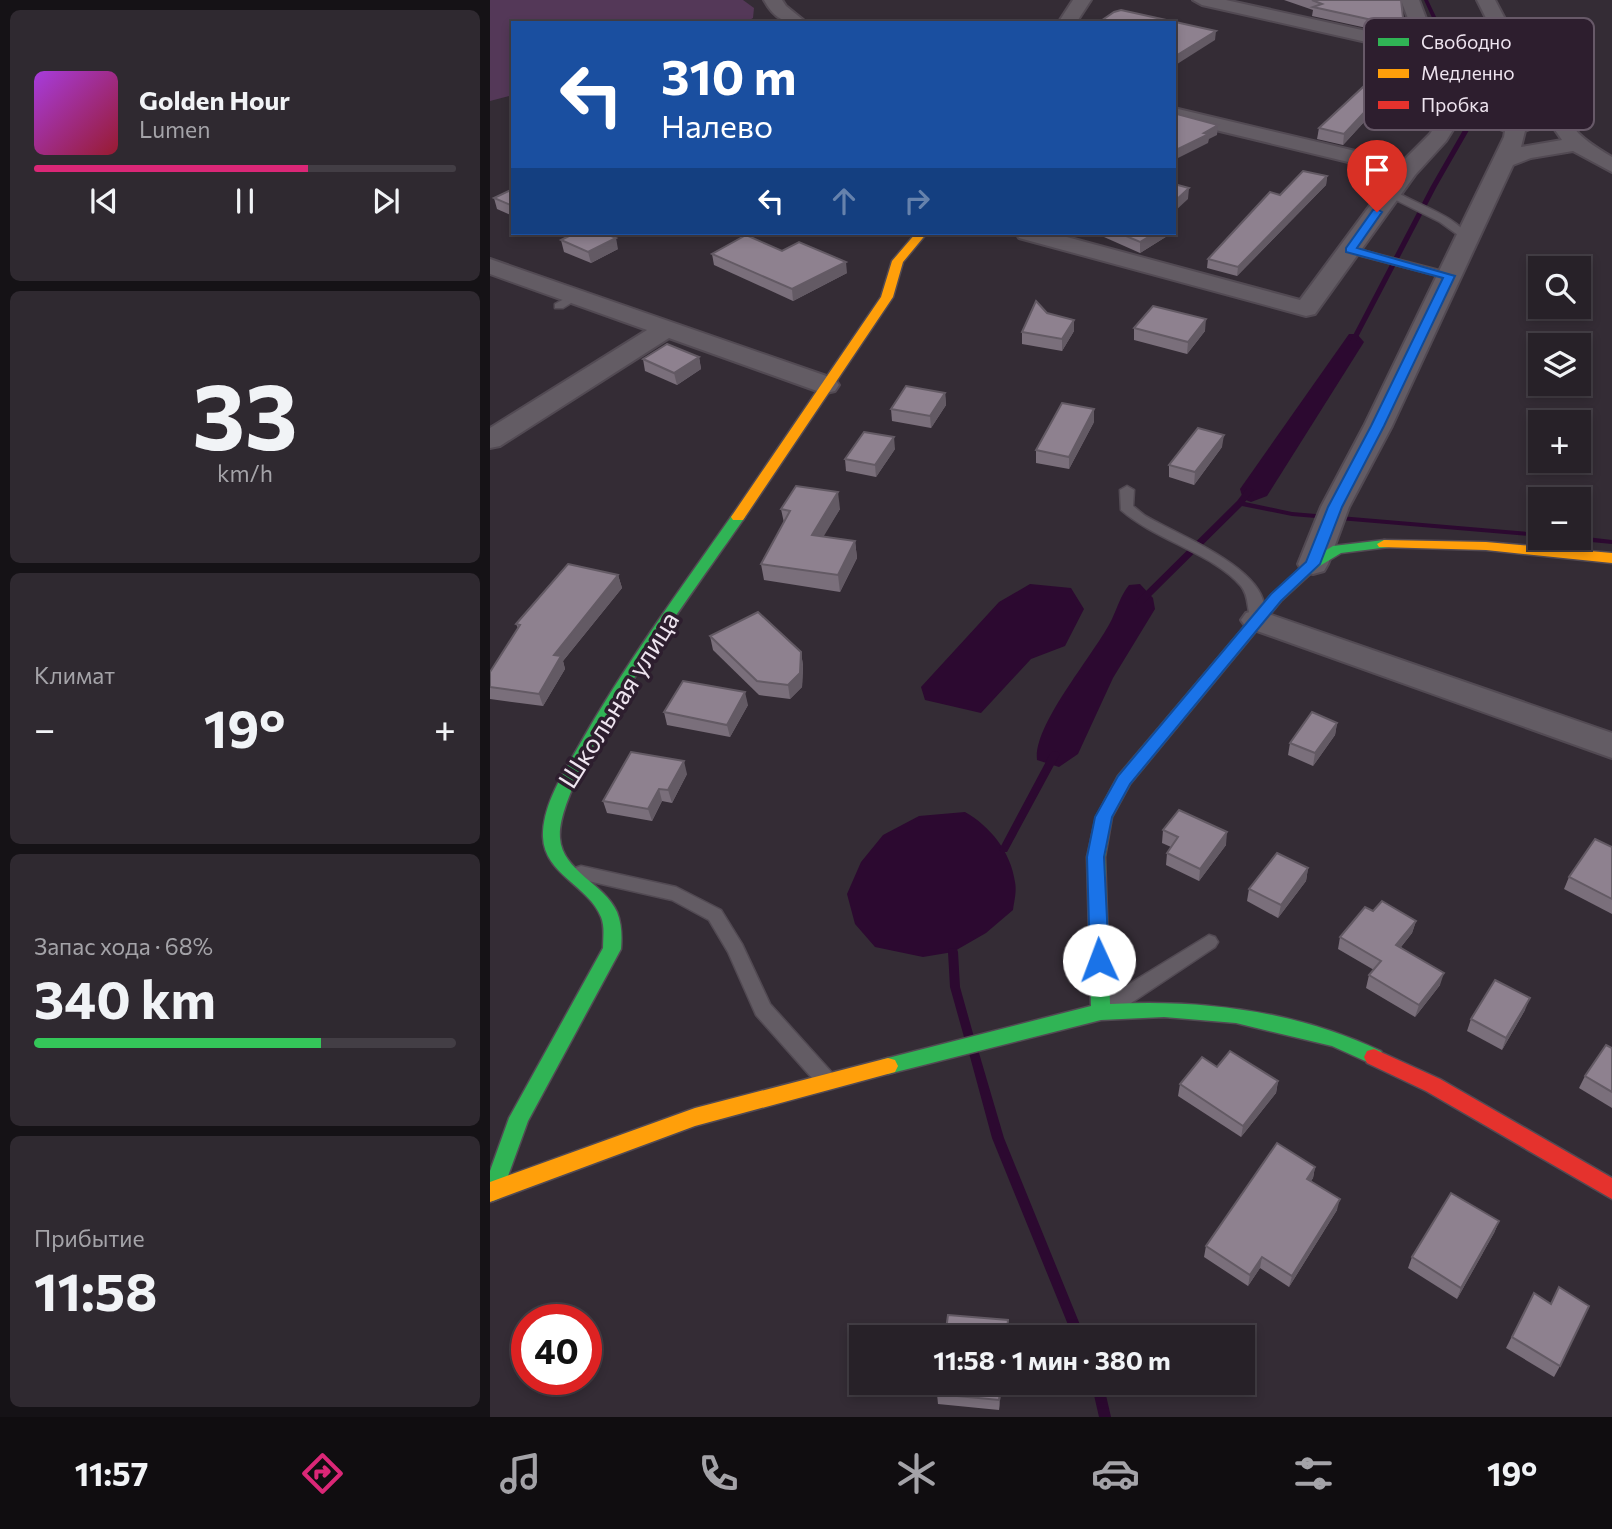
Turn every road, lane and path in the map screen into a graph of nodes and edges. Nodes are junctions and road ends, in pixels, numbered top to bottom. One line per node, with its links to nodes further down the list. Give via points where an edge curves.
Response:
1 (1082, 0): 9 (street)
2 (1202, 0): 10 (street)
3 (1410, 0): 6 (street)
4 (1486, 0): 7 (street)
5 (776, 1): 8 (street, via 779,10)
6 (1416, 18)
7 (1495, 18)
8 (795, 21)
9 (1068, 21)
10 (1364, 36)
11 (1176, 114): 18 (street)
12 (1443, 130): 18 (street)
13 (1515, 130): 16 (street)
14 (1562, 130): 15 (street)
15 (1575, 144): 16 (street); 17 (street)
16 (1503, 161): 22 (street)
17 (1612, 166)
18 (1407, 170): 19 (street)
19 (1391, 193): 22 (lane, via 1454,226); 23 (street)
20 (920, 235): 27 (street, Школьная улица, via 898,261 887,297)
21 (1034, 235): 23 (street, via 1306,309)
22 (1467, 240): 25 (street)
23 (1350, 250): 25 (lane)
24 (490, 266): 26 (street)
25 (1450, 276): 31 (street, via 1335,507)
26 (668, 328): 27 (street); 28 (street)
27 (827, 385): 34 (street, Школьная улица, via 584,749 559,796 551,835 558,858)
28 (490, 440)
29 (1127, 490): 32 (lane, via 1126,507 1138,521 1237,575 1254,594)
30 (1612, 558): 31 (street, via 1486,547 1372,544 1338,549)
31 (1313, 564): 32 (street)
32 (1257, 620): 33 (street); 36 (street, via 1124,780 1104,817 1096,857)
33 (1612, 746)
34 (570, 871): 37 (lane, via 676,894 715,915 763,1009); 39 (street, Школьная улица, via 612,917 612,949 519,1118)
35 (1209, 942): 36 (lane)
36 (1101, 1012): 37 (street); 38 (street, via 1164,1009 1236,1015 1336,1040 1433,1085)
37 (827, 1080): 39 (street, via 695,1117)
38 (1612, 1189)
39 (491, 1191)

